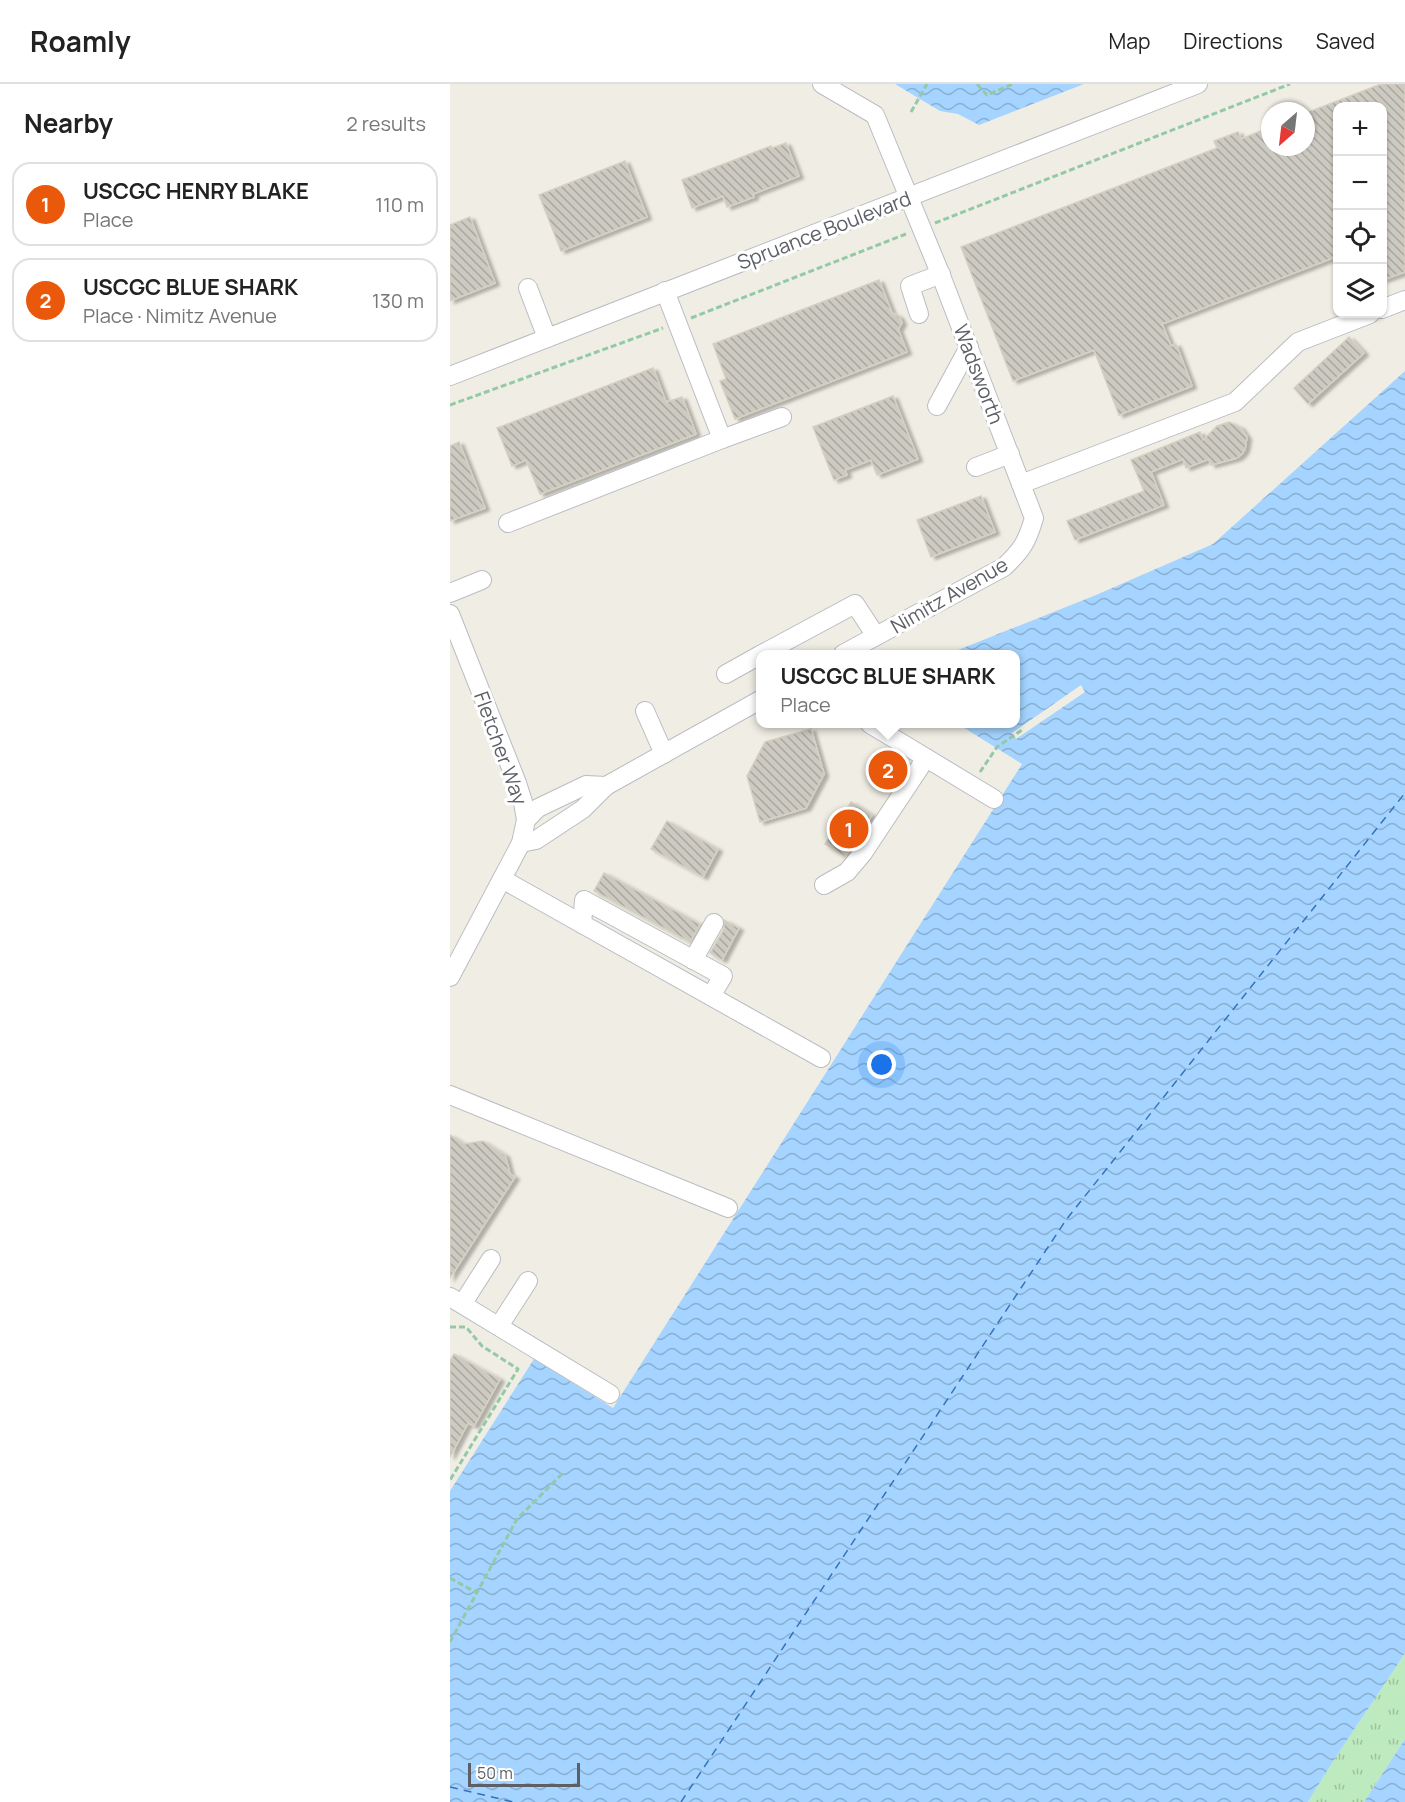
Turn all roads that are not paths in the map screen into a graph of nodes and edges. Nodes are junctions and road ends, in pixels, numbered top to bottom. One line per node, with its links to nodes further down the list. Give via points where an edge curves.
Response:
1 (822, 84): 3 (street, Wadsworth, via 875,115)
2 (1198, 84): 3 (street, Spruance Boulevard)
3 (910, 197): 4 (street, Wadsworth); 6 (street, Spruance Boulevard)
4 (941, 274): 9 (street, via 909,286); 12 (street, Wadsworth)
5 (528, 288): 11 (street)
6 (665, 291): 11 (street, Spruance Boulevard); 17 (street)
7 (1405, 300): 8 (street)
8 (1387, 307)
9 (919, 314)
10 (1360, 318): 20 (street, via 1298,342 1235,402)
11 (547, 338): 14 (street, Spruance Boulevard)
12 (969, 347): 13 (street); 15 (street); 18 (street, Wadsworth)
13 (948, 355)
14 (450, 376)
15 (937, 406)
16 (782, 417): 17 (street)
17 (722, 439): 21 (street)
18 (1010, 454): 19 (street); 20 (street, Wadsworth)
19 (976, 467)
20 (1021, 483): 22 (street, Wadsworth, via 1034,518)
21 (508, 523)
22 (1021, 551): 27 (street, Nimitz Avenue, via 1004,567)
23 (482, 580): 24 (street)
24 (450, 593)
25 (450, 614): 26 (street, Fletcher Way)
26 (454, 634): 39 (street, Fletcher Way, via 517,783)
27 (876, 636): 28 (street, via 855,604); 29 (street, Nimitz Avenue)
28 (770, 650)
29 (850, 650)
30 (756, 658): 31 (street)
31 (726, 674)
32 (756, 702): 35 (street)
33 (645, 711): 35 (street)
34 (878, 728): 36 (street)
35 (664, 754): 37 (street)
36 (926, 758): 38 (street); 42 (street, via 863,853 847,872)
37 (606, 786): 39 (street, via 586,785 538,808); 40 (street, via 583,809 536,840)
38 (994, 800)
39 (526, 820): 40 (street, Fletcher Way)
40 (521, 843): 41 (street, Fletcher Way)
41 (502, 879): 44 (street); 46 (street, Fletcher Way)
42 (824, 885)
43 (714, 922): 45 (street)
44 (582, 924): 45 (street, via 584,900); 47 (street)
45 (693, 960): 47 (street, via 723,976)
46 (450, 977)
47 (711, 996): 48 (street)
48 (821, 1058)
49 (450, 1095): 50 (street)
50 (728, 1208)
51 (491, 1259): 53 (street)
52 (528, 1281): 54 (street)
53 (456, 1300): 54 (street)
54 (499, 1326): 55 (street)
55 (610, 1394)

